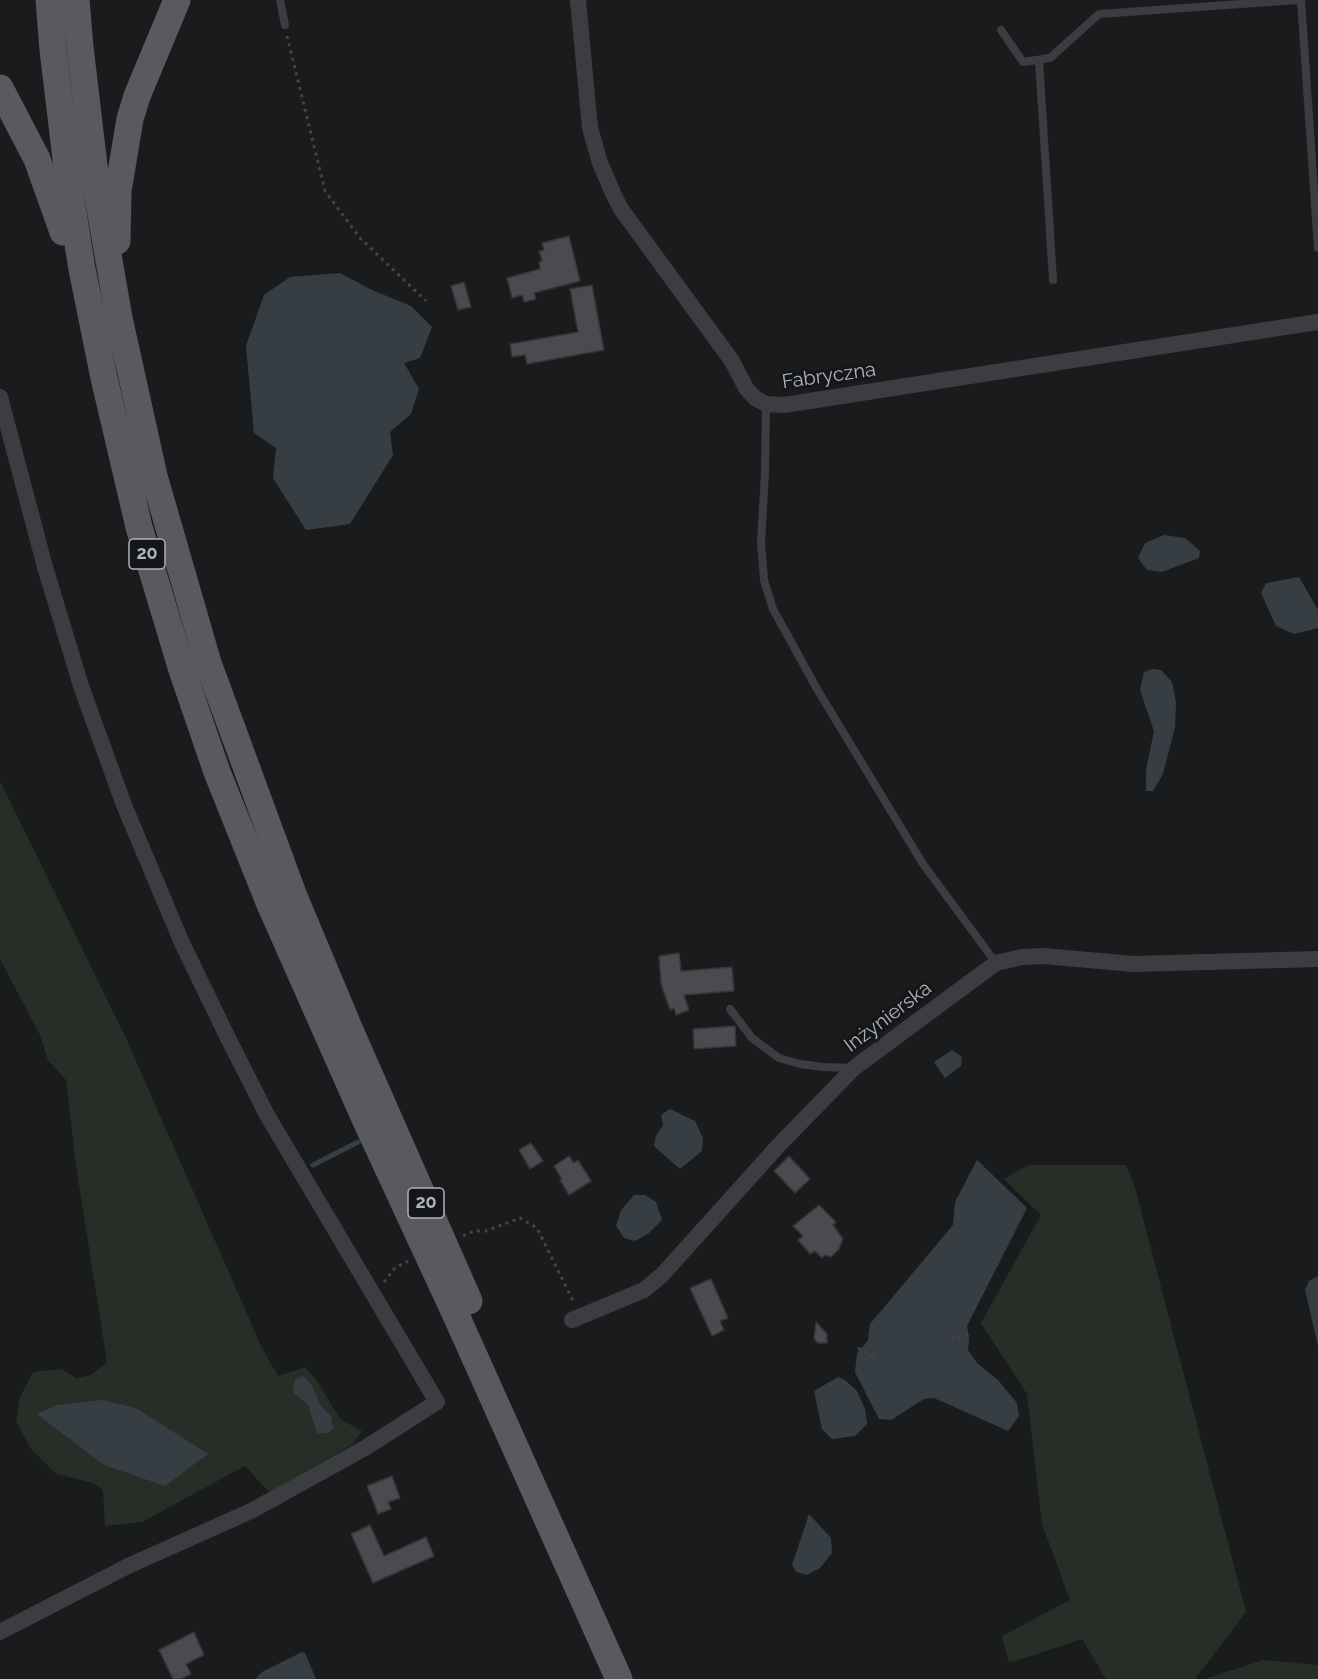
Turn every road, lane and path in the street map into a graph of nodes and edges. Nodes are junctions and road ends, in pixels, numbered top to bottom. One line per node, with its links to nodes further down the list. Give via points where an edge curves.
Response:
1 (50, 0): 16 (main road, 20, via 71,200)
2 (76, 0): 14 (main road, 20, via 97,191)
3 (177, 0): 14 (main road, via 130,119 118,191)
4 (280, 0): 7 (lane)
5 (578, 0): 18 (street, Fabryczna, via 590,128 613,193 732,361 746,388)
6 (1300, 0): 9 (lane, via 1100,14 1050,58); 11 (lane)
7 (285, 26): 13 (path, via 325,191 360,238)
8 (1000, 30): 9 (lane, via 1023,62)
9 (1039, 60): 12 (lane)
10 (0, 88): 16 (main road, via 37,159)
11 (1318, 248)
12 (1053, 280)
13 (426, 301)
14 (119, 318): 33 (main road, 20, via 154,476 208,663 293,894)
15 (1318, 322): 18 (street, Fabryczna, via 784,405)
16 (94, 331): 32 (main road, 20, via 139,527 182,670 226,795 361,1110)
17 (0, 397): 25 (street, via 48,578 124,805 182,943 227,1036 267,1114)
18 (766, 404): 20 (lane, via 761,542 764,580 773,609 923,864)
19 (1318, 959): 20 (street, Inżynierska, via 1134,964 1043,956)
20 (996, 963): 22 (street, Inżynierska)
21 (730, 1009): 22 (lane, via 752,1038 779,1058 800,1064)
22 (854, 1068): 26 (street, Inżynierska, via 662,1275 644,1290)
23 (454, 1240): 26 (path, via 474,1230 486,1231 519,1218 537,1228 574,1303)
24 (414, 1258): 25 (path, via 395,1268)
25 (374, 1295): 31 (street, via 437,1402 365,1448 251,1511 128,1566)
26 (577, 1318)
27 (970, 1334): 28 (path)
28 (951, 1339)
29 (858, 1348): 30 (path)
30 (876, 1358)
31 (0, 1632)
32 (619, 1679)
33 (637, 1679)

